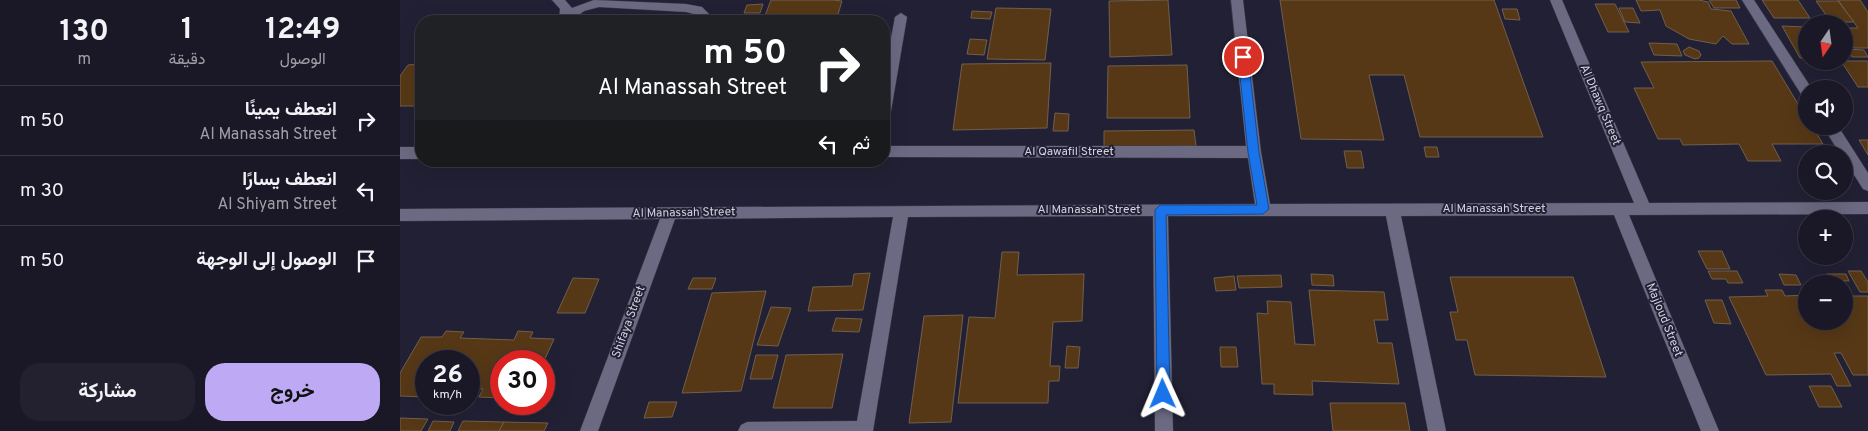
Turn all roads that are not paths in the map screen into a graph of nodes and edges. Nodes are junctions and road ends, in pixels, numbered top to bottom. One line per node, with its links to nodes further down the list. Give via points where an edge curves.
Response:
1 (558, 0): 5 (street, via 566,8)
2 (1237, 0): 13 (street)
3 (1556, 0): 21 (street, Al Dhawq Street)
4 (1748, 0): 10 (street)
5 (565, 15)
6 (571, 15): 7 (street, via 580,8 599,4 686,8 698,10)
7 (703, 15)
8 (901, 17): 9 (street)
9 (890, 78)
10 (1800, 80)
11 (1836, 135): 16 (street)
12 (890, 152): 13 (street, Al Qawafil Street)
13 (1254, 152): 18 (street)
14 (400, 153): 15 (street)
15 (415, 153)
16 (1868, 185)
17 (1868, 208): 21 (street, Al Manassah Street)
18 (1263, 209): 19 (street, Al Manassah Street); 22 (street, Al Manassah Street)
19 (1392, 209): 20 (street, Al Manassah Street); 30 (street)
20 (1619, 209): 21 (street, Al Manassah Street); 31 (street, Majloud Street)
21 (1644, 209)
22 (1160, 210): 23 (street, Al Manassah Street); 29 (street)
23 (902, 211): 24 (street, Al Manassah Street); 26 (street)
24 (669, 214): 25 (street, Al Manassah Street); 27 (street, Shifaya Street)
25 (400, 215)
26 (864, 430): 28 (street)
27 (589, 431)
28 (747, 431)
29 (1164, 431)
30 (1437, 431)
31 (1710, 431)

